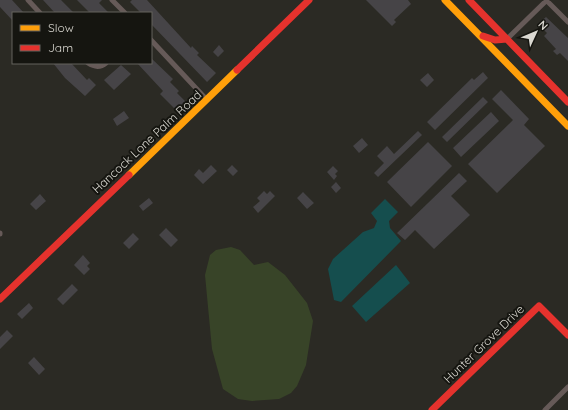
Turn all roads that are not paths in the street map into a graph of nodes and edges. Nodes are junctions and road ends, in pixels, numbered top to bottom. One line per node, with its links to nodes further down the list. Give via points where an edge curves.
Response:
1 (28, 0): 7 (street)
2 (112, 0): 8 (street)
3 (309, 0): 15 (main road, Hancock Lone Palm Road)
4 (445, 0): 10 (main road)
5 (469, 0): 11 (main road)
6 (547, 0): 9 (street); 11 (street)
7 (39, 12)
8 (124, 12)
9 (568, 22)
10 (479, 35): 11 (main road, via 492,40); 17 (main road)
11 (507, 39): 16 (main road)
12 (152, 41): 15 (street)
13 (90, 64): 14 (street, via 96,67)
14 (105, 64)
15 (207, 100): 18 (main road, Hancock Lone Palm Road)
16 (568, 102)
17 (568, 126)
18 (0, 299)
19 (568, 335): 21 (main road, Hunter Grove Drive, via 539,306)
20 (568, 387): 22 (street)
21 (432, 410)
22 (545, 410)

